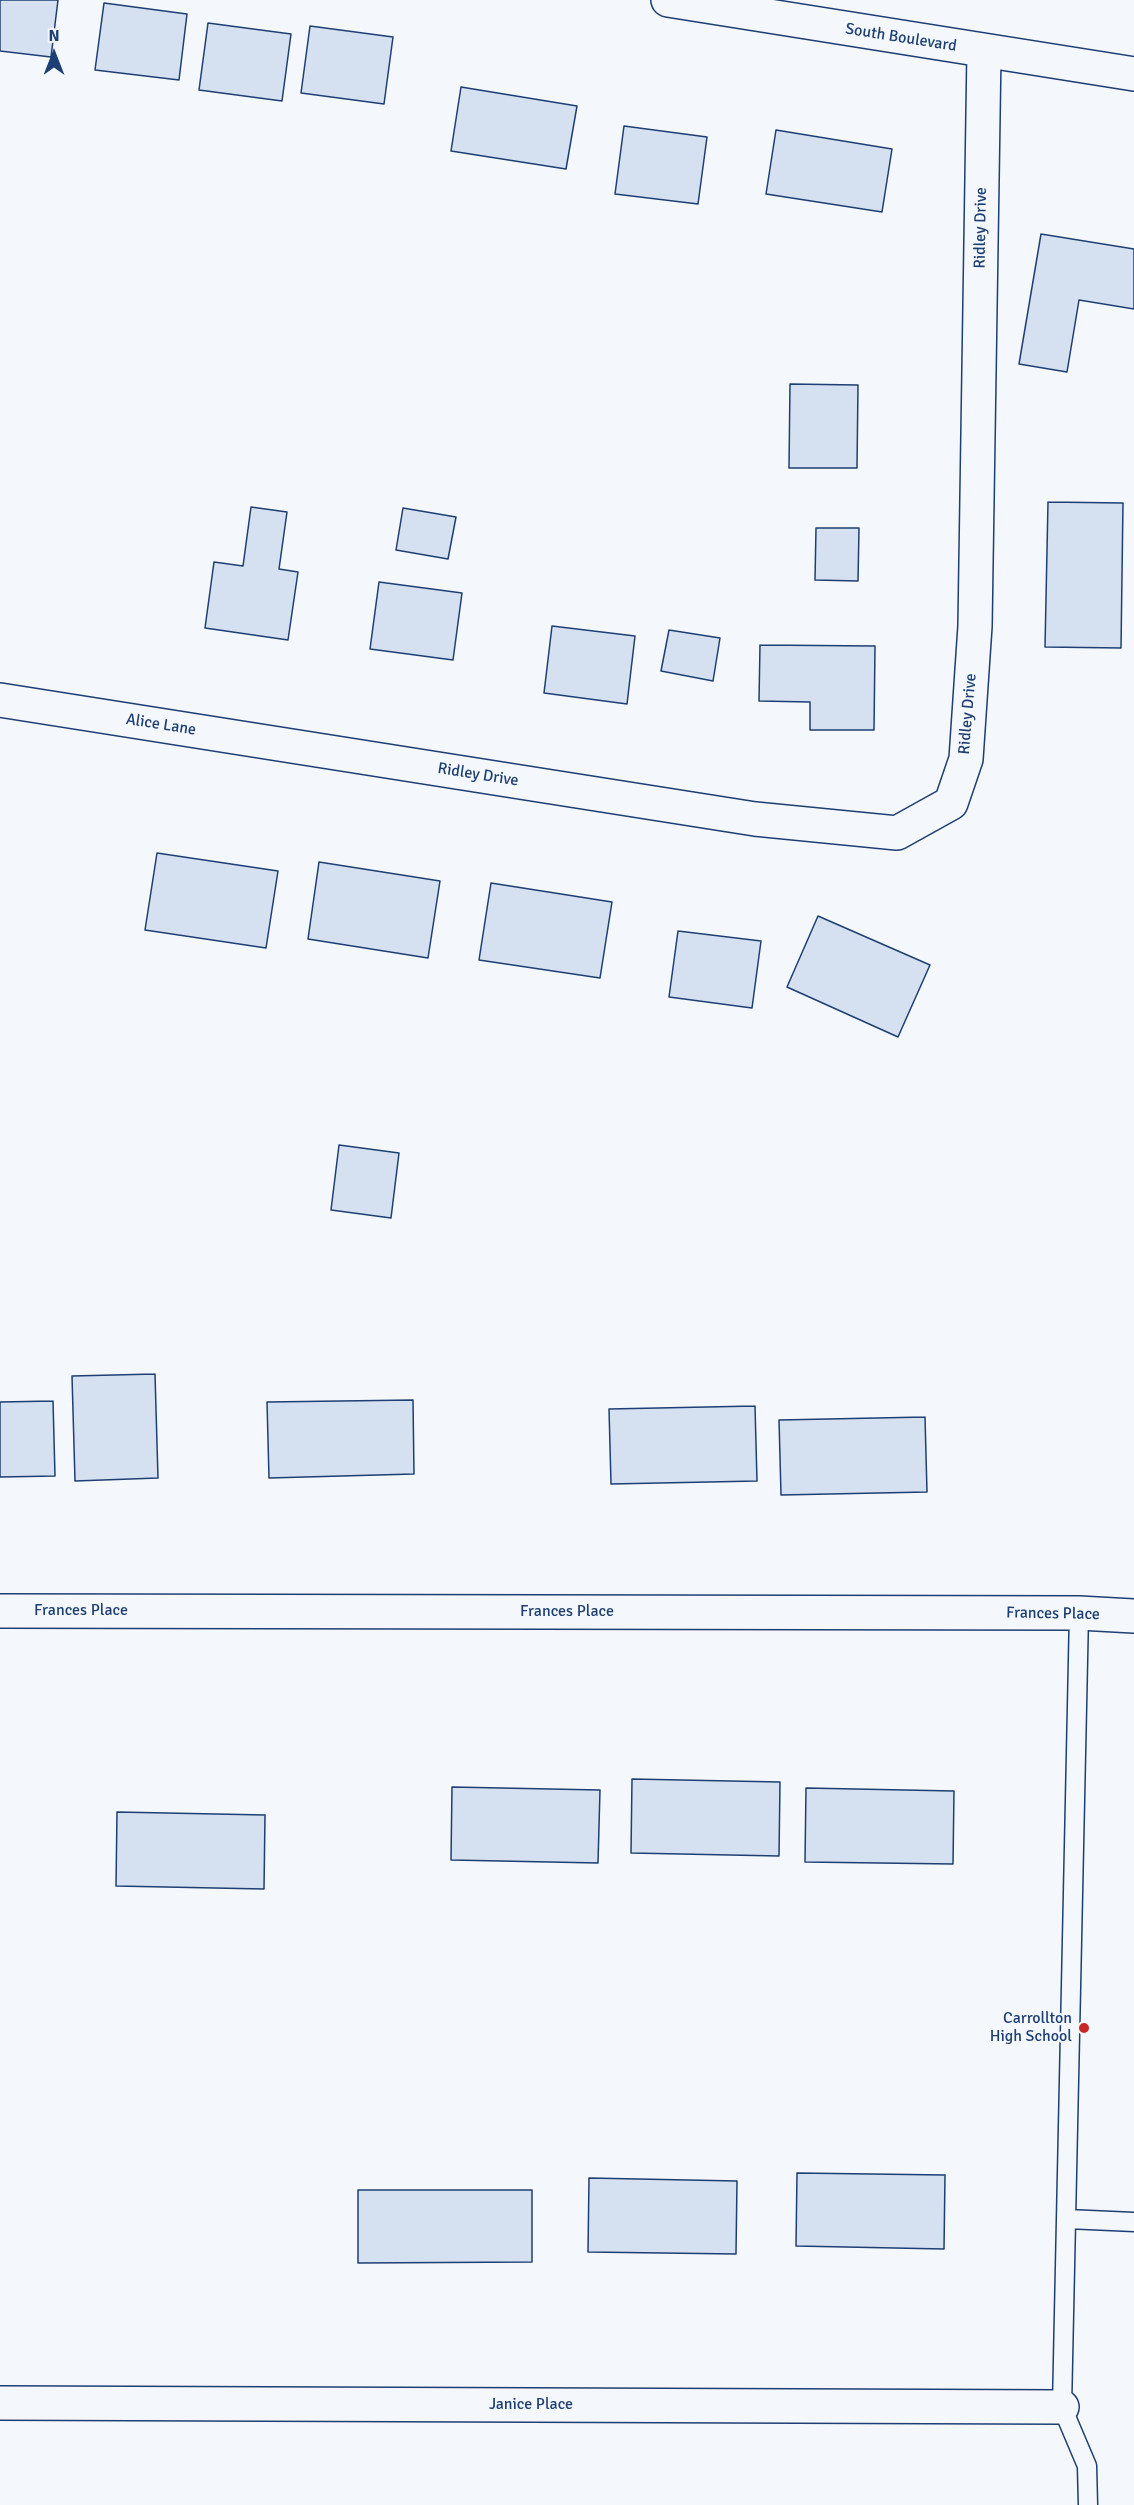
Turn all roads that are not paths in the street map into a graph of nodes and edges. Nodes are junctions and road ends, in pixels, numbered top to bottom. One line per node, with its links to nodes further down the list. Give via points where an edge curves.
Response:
1 (668, 0): 2 (street, South Boulevard)
2 (984, 51): 3 (street, South Boulevard); 5 (street, Ridley Drive, via 975,626 966,759 951,803 897,833 755,819)
3 (1134, 74)
4 (0, 700): 5 (street, Alice Lane)
5 (321, 750)
6 (0, 1611): 7 (street, Frances Place)
7 (1079, 1613): 8 (street, Frances Place); 9 (lane)
8 (1134, 1616)
9 (1067, 2219): 10 (lane); 12 (lane)
10 (1134, 2222)
11 (0, 2403): 12 (street, Janice Place)
12 (1062, 2407): 13 (lane, via 1086,2466)
13 (1088, 2505)

